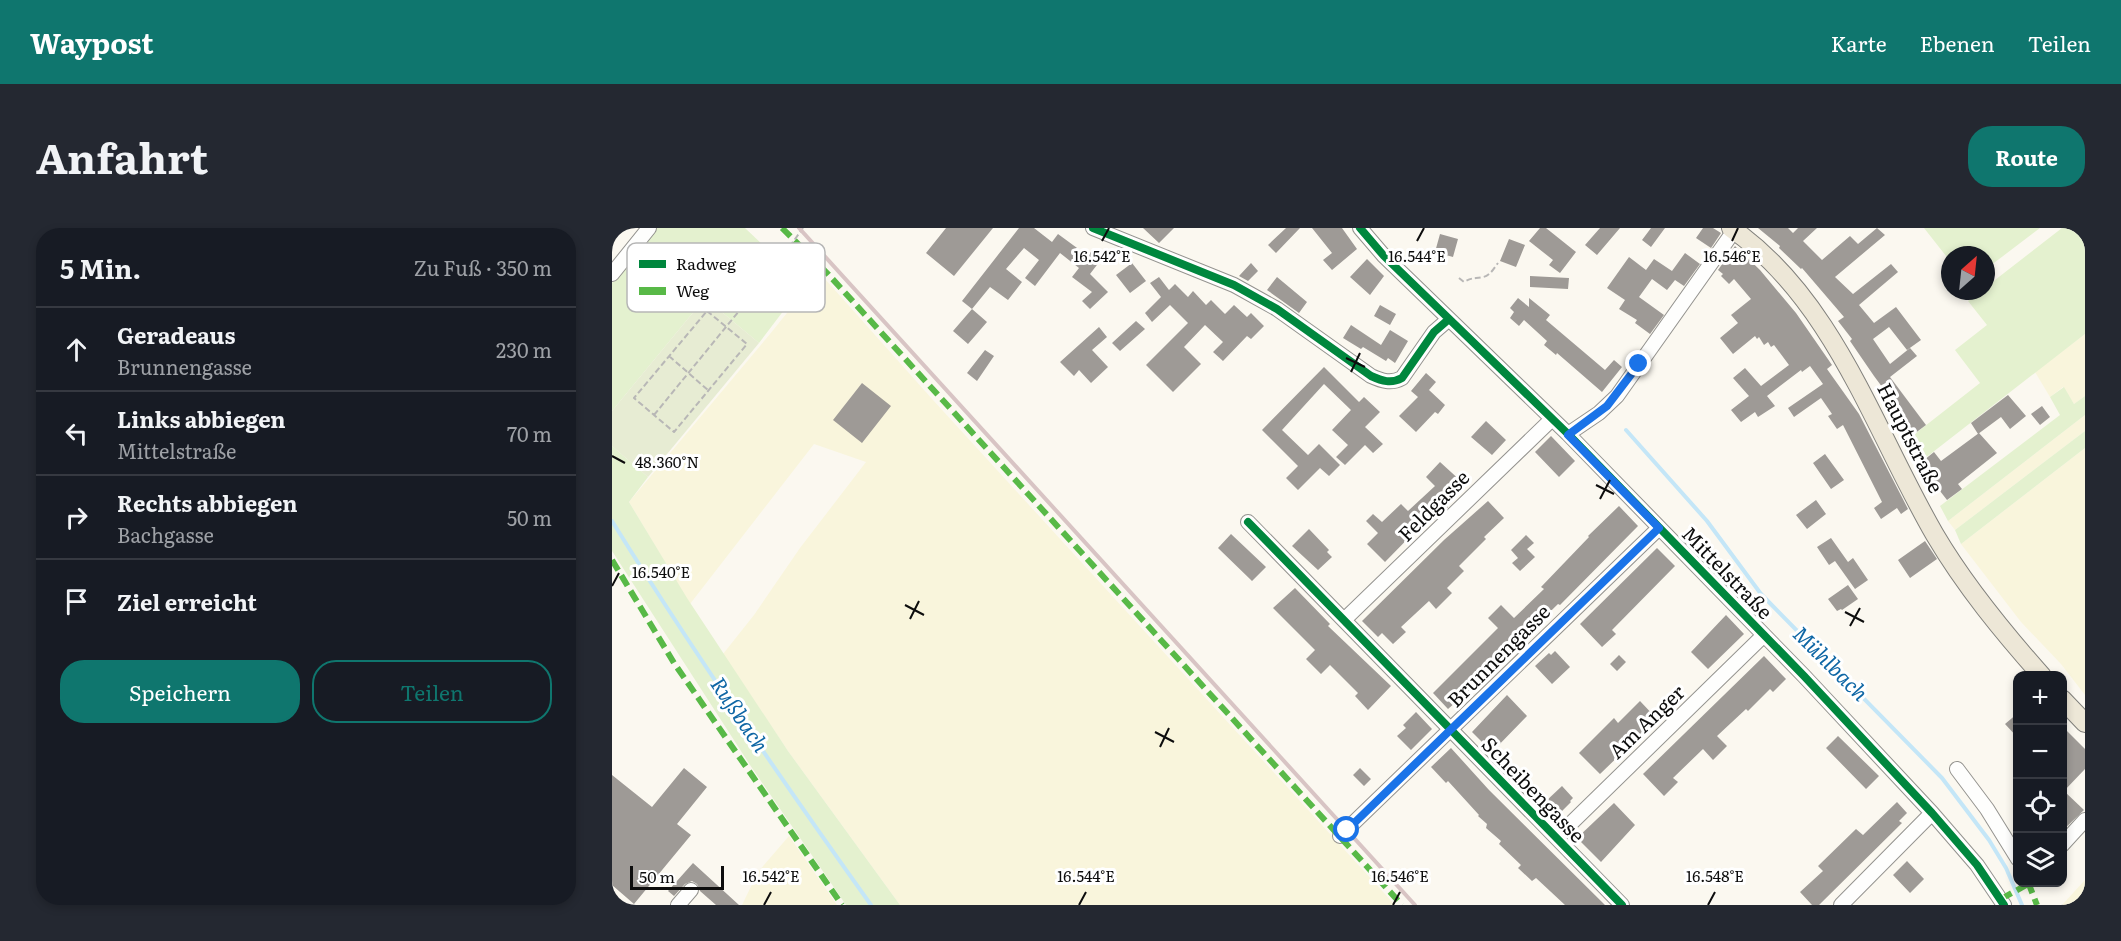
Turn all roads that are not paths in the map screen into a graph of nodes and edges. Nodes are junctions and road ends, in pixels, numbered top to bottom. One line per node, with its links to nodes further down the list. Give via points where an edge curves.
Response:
1 (650, 228): 5 (street)
2 (1093, 228): 8 (street, via 1234,285 1285,314 1371,376 1387,382 1402,378 1434,332)
3 (1360, 228): 8 (street, Mittelstraße)
4 (1734, 229): 10 (street, via 1617,396); 15 (main road, Hauptstraße, via 1777,268 1817,320 1866,398 1935,534 1976,596)
5 (638, 243)
6 (627, 256): 7 (street)
7 (612, 274)
8 (1449, 320): 9 (street, Mittelstraße)
9 (1552, 419): 10 (street, Mittelstraße); 13 (street, Feldgasse)
10 (1568, 435): 12 (street, Mittelstraße)
11 (1248, 522): 13 (street, Scheibengasse)
12 (1659, 528): 14 (street, Mittelstraße); 18 (street, Brunnengasse)
13 (1344, 621): 18 (street, Scheibengasse)
14 (1764, 635): 20 (street, Mittelstraße); 23 (street, Am Anger)
15 (2039, 671)
16 (2067, 704): 17 (main road)
17 (2085, 723)
18 (1451, 729): 22 (street, Brunnengasse); 23 (street, Scheibengasse)
19 (1957, 768): 25 (street)
20 (1932, 813): 29 (street); 30 (street, Mittelstraße, via 1977,865)
21 (2085, 820): 24 (street)
22 (1340, 836)
23 (1557, 837): 28 (street, Scheibengasse)
24 (2067, 840)
25 (2013, 851)
26 (691, 890): 27 (street)
27 (678, 905)
28 (1623, 905)
29 (1841, 905)
30 (2004, 905)

